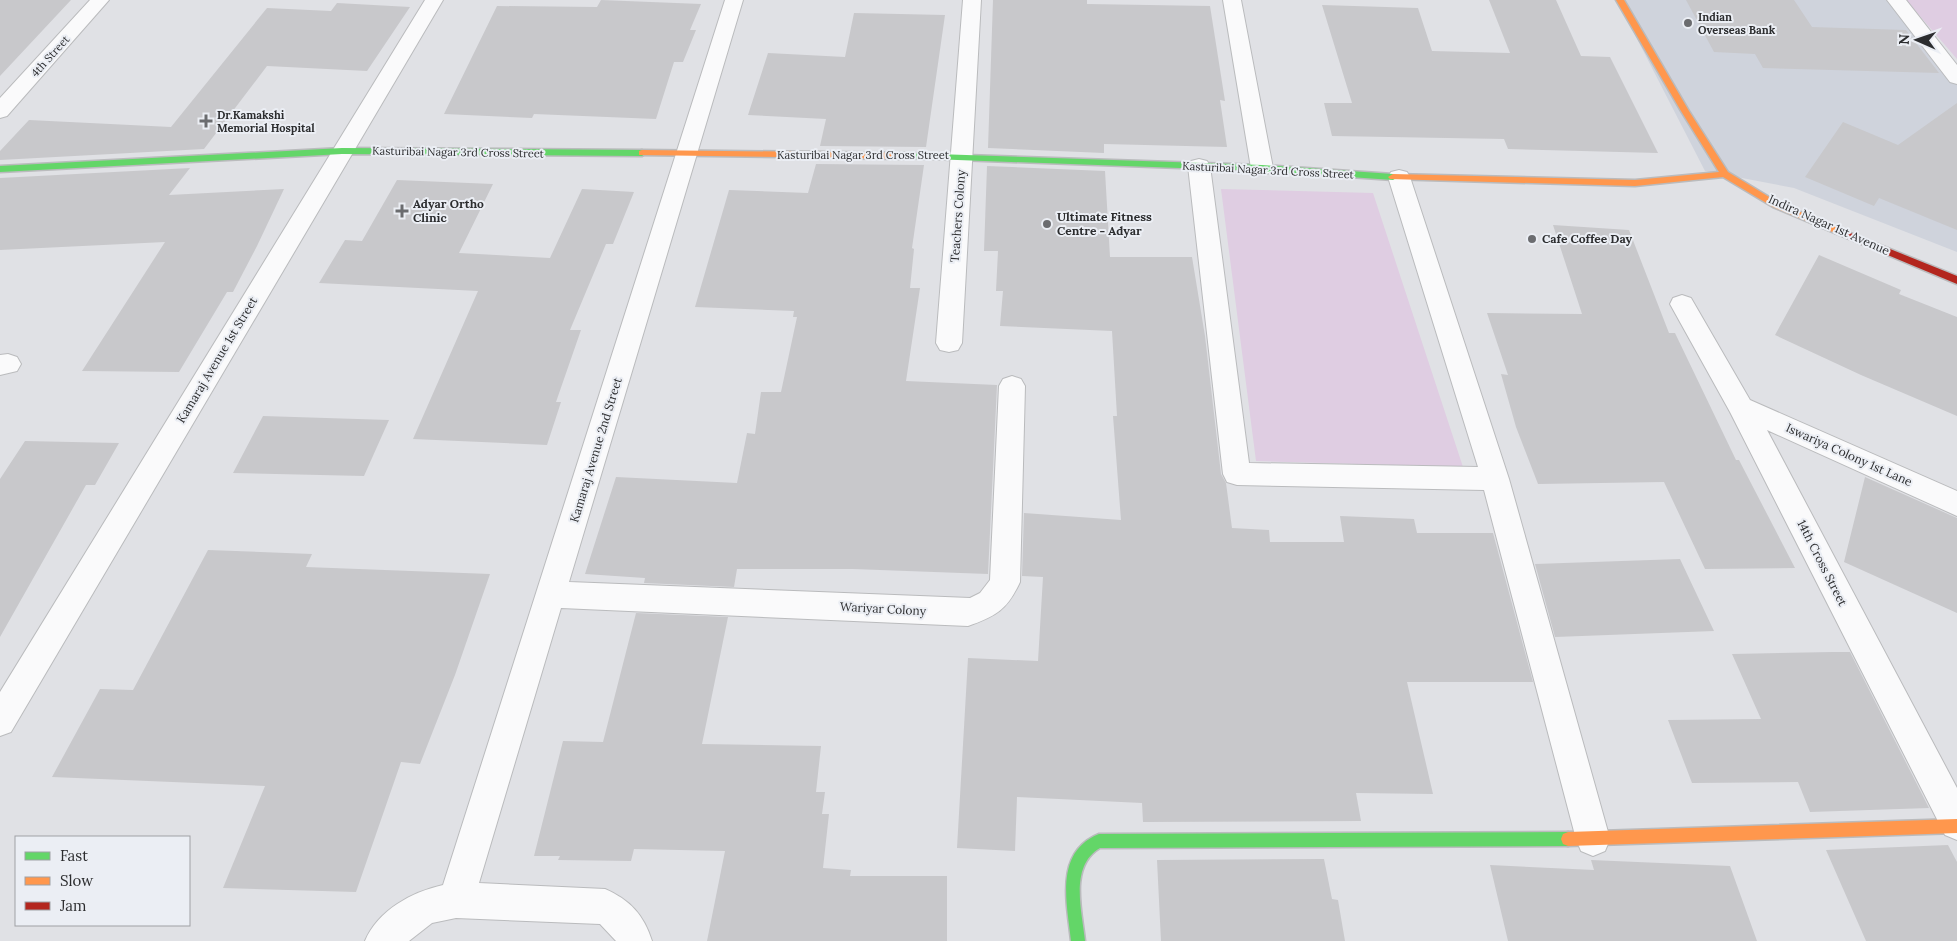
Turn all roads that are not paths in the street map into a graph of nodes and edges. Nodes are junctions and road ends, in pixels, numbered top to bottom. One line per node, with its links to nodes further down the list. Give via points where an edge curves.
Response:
1 (100, 0): 9 (street, 4th Street)
2 (434, 0): 10 (street, Kamaraj Avenue 1st Street)
3 (734, 0): 11 (street, Kamaraj Avenue 2nd Street)
4 (972, 0): 12 (street, Teachers Colony)
5 (1232, 0): 14 (street)
6 (1620, 0): 16 (street, Indira Nagar 1st Avenue)
7 (1896, 0): 8 (street)
8 (1957, 78)
9 (0, 111)
10 (342, 151): 11 (street, Kasturibai Nagar 3rd Cross Street); 15 (street, Kasturibai Nagar 3rd Cross Street); 26 (street, Kamaraj Avenue 1st Street)
11 (686, 155): 12 (street, Kasturibai Nagar 3rd Cross Street); 25 (street, Kamaraj Avenue 2nd Street)
12 (962, 156): 13 (street, Kasturibai Nagar 3rd Cross Street); 20 (street, Teachers Colony)
13 (1199, 166): 14 (street, Kasturibai Nagar 3rd Cross Street); 23 (street, via 1237,474)
14 (1262, 168): 17 (street, Kasturibai Nagar 3rd Cross Street)
15 (0, 169)
16 (1725, 174): 17 (street, Kasturibai Nagar 3rd Cross Street, via 1635,183); 18 (street, Indira Nagar 1st Avenue, via 1776,204)
17 (1400, 177): 23 (street)
18 (1957, 280)
19 (1682, 304): 22 (street, 14th Cross Street)
20 (949, 343)
21 (1012, 386): 25 (street, Wariyar Colony, via 1004,582 995,599 984,607 968,613)
22 (1741, 407): 24 (street, Iswariya Colony 1st Lane); 27 (street, 14th Cross Street)
23 (1495, 480): 28 (street)
24 (1957, 504)
25 (552, 594): 29 (street, Kamaraj Avenue 2nd Street)
26 (0, 721)
27 (1957, 825): 28 (street)
28 (1593, 839): 32 (street, via 1099,841 1086,846 1078,856 1075,871)
29 (456, 900): 30 (street, via 424,907); 31 (street, via 605,906 620,917 632,932)
30 (383, 941)
31 (634, 941)
32 (1078, 941)

